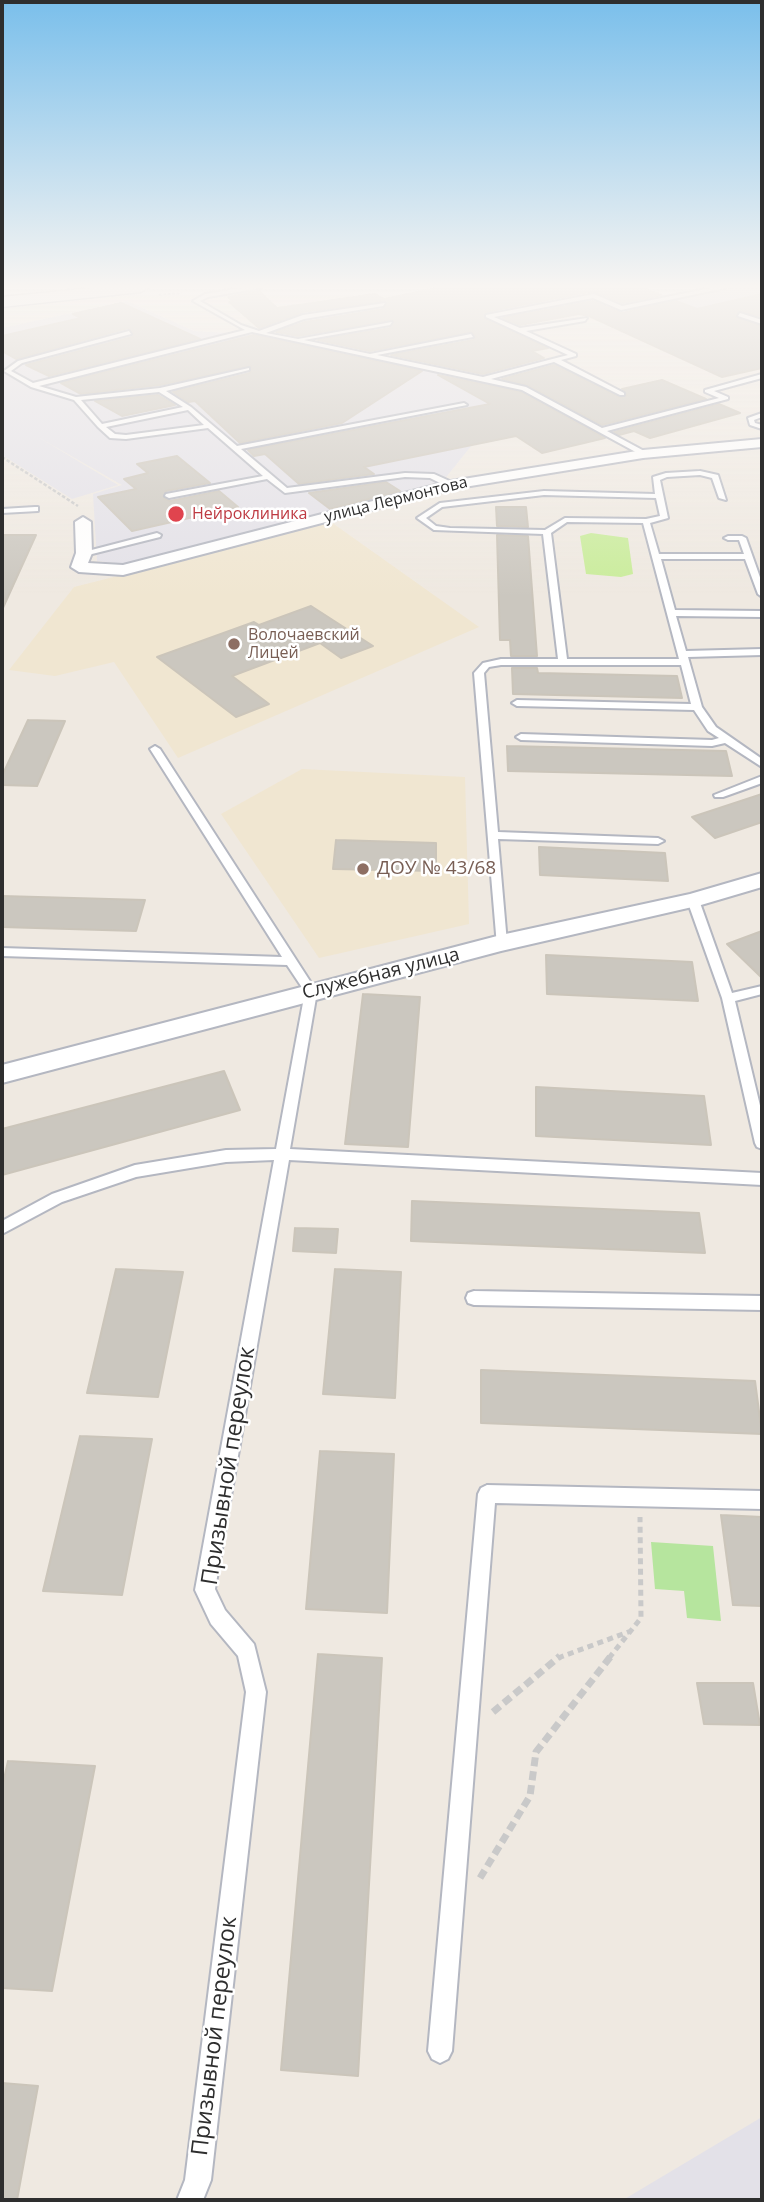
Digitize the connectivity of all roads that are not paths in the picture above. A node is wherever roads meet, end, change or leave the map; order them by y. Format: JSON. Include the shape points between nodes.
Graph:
{"nodes":[{"id":1,"x":49,"y":391,"type":"edge"},
{"id":2,"x":153,"y":391,"type":"edge"},
{"id":3,"x":161,"y":391,"type":"edge"},
{"id":4,"x":529,"y":391,"type":"edge"},
{"id":5,"x":616,"y":391,"type":"edge"},
{"id":6,"x":708,"y":391,"type":"edge"},
{"id":7,"x":622,"y":394,"type":"dead end"},
{"id":8,"x":76,"y":399,"type":"junction"},
{"id":9,"x":464,"y":404,"type":"dead end"},
{"id":10,"x":189,"y":408,"type":"junction"},
{"id":11,"x":762,"y":415,"type":"edge"},
{"id":12,"x":100,"y":426,"type":"junction"},
{"id":13,"x":211,"y":426,"type":"junction"},
{"id":14,"x":762,"y":427,"type":"edge"},
{"id":15,"x":603,"y":430,"type":"junction"},
{"id":16,"x":762,"y":443,"type":"edge"},
{"id":17,"x":237,"y":448,"type":"junction"},
{"id":18,"x":643,"y":454,"type":"junction"},
{"id":19,"x":268,"y":477,"type":"junction"},
{"id":20,"x":451,"y":485,"type":"junction"},
{"id":21,"x":169,"y":496,"type":"dead end"},
{"id":22,"x":659,"y":496,"type":"junction"},
{"id":23,"x":723,"y":498,"type":"dead end"},
{"id":24,"x":35,"y":509,"type":"dead end"},
{"id":25,"x":2,"y":511,"type":"edge"},
{"id":26,"x":646,"y":521,"type":"junction"},
{"id":27,"x":83,"y":522,"type":"road end"},
{"id":28,"x":547,"y":532,"type":"junction"},
{"id":29,"x":157,"y":535,"type":"dead end"},
{"id":30,"x":728,"y":538,"type":"dead end"},
{"id":31,"x":84,"y":553,"type":"junction"},
{"id":32,"x":654,"y":556,"type":"junction"},
{"id":33,"x":748,"y":557,"type":"junction"},
{"id":34,"x":762,"y":594,"type":"edge"},
{"id":35,"x":670,"y":613,"type":"junction"},
{"id":36,"x":762,"y":614,"type":"edge"},
{"id":37,"x":762,"y":652,"type":"edge"},
{"id":38,"x":682,"y":658,"type":"junction"},
{"id":39,"x":563,"y":662,"type":"junction"},
{"id":40,"x":517,"y":703,"type":"dead end"},
{"id":41,"x":697,"y":707,"type":"junction"},
{"id":42,"x":520,"y":737,"type":"dead end"},
{"id":43,"x":728,"y":739,"type":"junction"},
{"id":44,"x":155,"y":749,"type":"dead end"},
{"id":45,"x":762,"y":764,"type":"edge"},
{"id":46,"x":762,"y":779,"type":"edge"},
{"id":47,"x":719,"y":795,"type":"dead end"},
{"id":48,"x":492,"y":835,"type":"junction"},
{"id":49,"x":658,"y":841,"type":"dead end"},
{"id":50,"x":762,"y":880,"type":"edge"},
{"id":51,"x":692,"y":900,"type":"junction"},
{"id":52,"x":500,"y":943,"type":"junction"},
{"id":53,"x":2,"y":952,"type":"edge"},
{"id":54,"x":288,"y":961,"type":"junction"},
{"id":55,"x":762,"y":990,"type":"edge"},
{"id":56,"x":310,"y":992,"type":"junction"},
{"id":57,"x":728,"y":998,"type":"junction"},
{"id":58,"x":2,"y":1074,"type":"edge"},
{"id":59,"x":762,"y":1143,"type":"edge"},
{"id":60,"x":281,"y":1154,"type":"junction"},
{"id":61,"x":762,"y":1179,"type":"edge"},
{"id":62,"x":2,"y":1228,"type":"edge"},
{"id":63,"x":474,"y":1298,"type":"dead end"},
{"id":64,"x":762,"y":1303,"type":"edge"},
{"id":65,"x":762,"y":1500,"type":"edge"},
{"id":66,"x":440,"y":2051,"type":"dead end"},
{"id":67,"x":194,"y":2190,"type":"edge"}],
"edges":[{"from":1,"to":8,"type":"lane"},
{"from":2,"to":8,"type":"lane"},
{"from":3,"to":10,"type":"lane"},
{"from":4,"to":15,"type":"lane"},
{"from":5,"to":7,"type":"lane"},
{"from":6,"to":15,"type":"lane","via":[[726,398]]},
{"from":8,"to":12,"type":"lane"},
{"from":9,"to":17,"type":"lane"},
{"from":10,"to":12,"type":"lane"},
{"from":10,"to":13,"type":"lane"},
{"from":11,"to":14,"type":"lane","via":[[750,419]]},
{"from":12,"to":13,"type":"lane","via":[[113,436],[126,437]]},
{"from":13,"to":17,"type":"lane"},
{"from":15,"to":18,"type":"lane"},
{"from":16,"to":18,"type":"street","name":"улица Лермонтова"},
{"from":17,"to":19,"type":"lane"},
{"from":18,"to":20,"type":"street","name":"улица Лермонтова"},
{"from":19,"to":20,"type":"lane","via":[[289,492],[405,475],[431,476]]},
{"from":19,"to":21,"type":"lane"},
{"from":20,"to":31,"type":"street","name":"улица Лермонтова","via":[[123,570],[79,567]]},
{"from":22,"to":23,"type":"lane","via":[[656,480],[700,473],[715,477]]},
{"from":22,"to":26,"type":"lane","via":[[664,518]]},
{"from":22,"to":28,"type":"lane","via":[[544,492],[440,505],[421,518],[434,528],[450,530]]},
{"from":24,"to":25,"type":"lane"},
{"from":26,"to":28,"type":"lane","via":[[565,520]]},
{"from":26,"to":32,"type":"lane"},
{"from":27,"to":31,"type":"street"},
{"from":28,"to":39,"type":"lane"},
{"from":29,"to":31,"type":"lane"},
{"from":30,"to":33,"type":"lane","via":[[742,538]]},
{"from":32,"to":33,"type":"lane"},
{"from":32,"to":35,"type":"lane"},
{"from":33,"to":34,"type":"lane"},
{"from":35,"to":36,"type":"lane"},
{"from":35,"to":38,"type":"lane"},
{"from":37,"to":38,"type":"lane"},
{"from":38,"to":39,"type":"lane"},
{"from":38,"to":41,"type":"lane"},
{"from":39,"to":48,"type":"lane","via":[[501,662],[486,665],[479,673]]},
{"from":40,"to":41,"type":"lane"},
{"from":41,"to":43,"type":"lane","via":[[712,729]]},
{"from":42,"to":43,"type":"lane","via":[[712,743]]},
{"from":43,"to":45,"type":"lane"},
{"from":44,"to":54,"type":"lane"},
{"from":46,"to":47,"type":"lane"},
{"from":48,"to":49,"type":"lane"},
{"from":48,"to":52,"type":"lane"},
{"from":50,"to":51,"type":"street","name":"Служебная улица"},
{"from":51,"to":52,"type":"street","name":"Служебная улица"},
{"from":51,"to":57,"type":"lane"},
{"from":52,"to":56,"type":"street","name":"Служебная улица"},
{"from":53,"to":54,"type":"lane"},
{"from":54,"to":56,"type":"lane"},
{"from":55,"to":57,"type":"lane"},
{"from":56,"to":58,"type":"street","name":"Служебная улица"},
{"from":56,"to":60,"type":"lane","name":"Призывной переулок"},
{"from":57,"to":59,"type":"lane"},
{"from":60,"to":61,"type":"lane"},
{"from":60,"to":62,"type":"lane","via":[[226,1156],[135,1171],[57,1198]]},
{"from":60,"to":67,"type":"lane","name":"Призывной переулок","via":[[205,1590],[218,1617],[247,1651],[256,1692]]},
{"from":63,"to":64,"type":"lane"},
{"from":65,"to":66,"type":"lane","via":[[487,1494]]}]}
